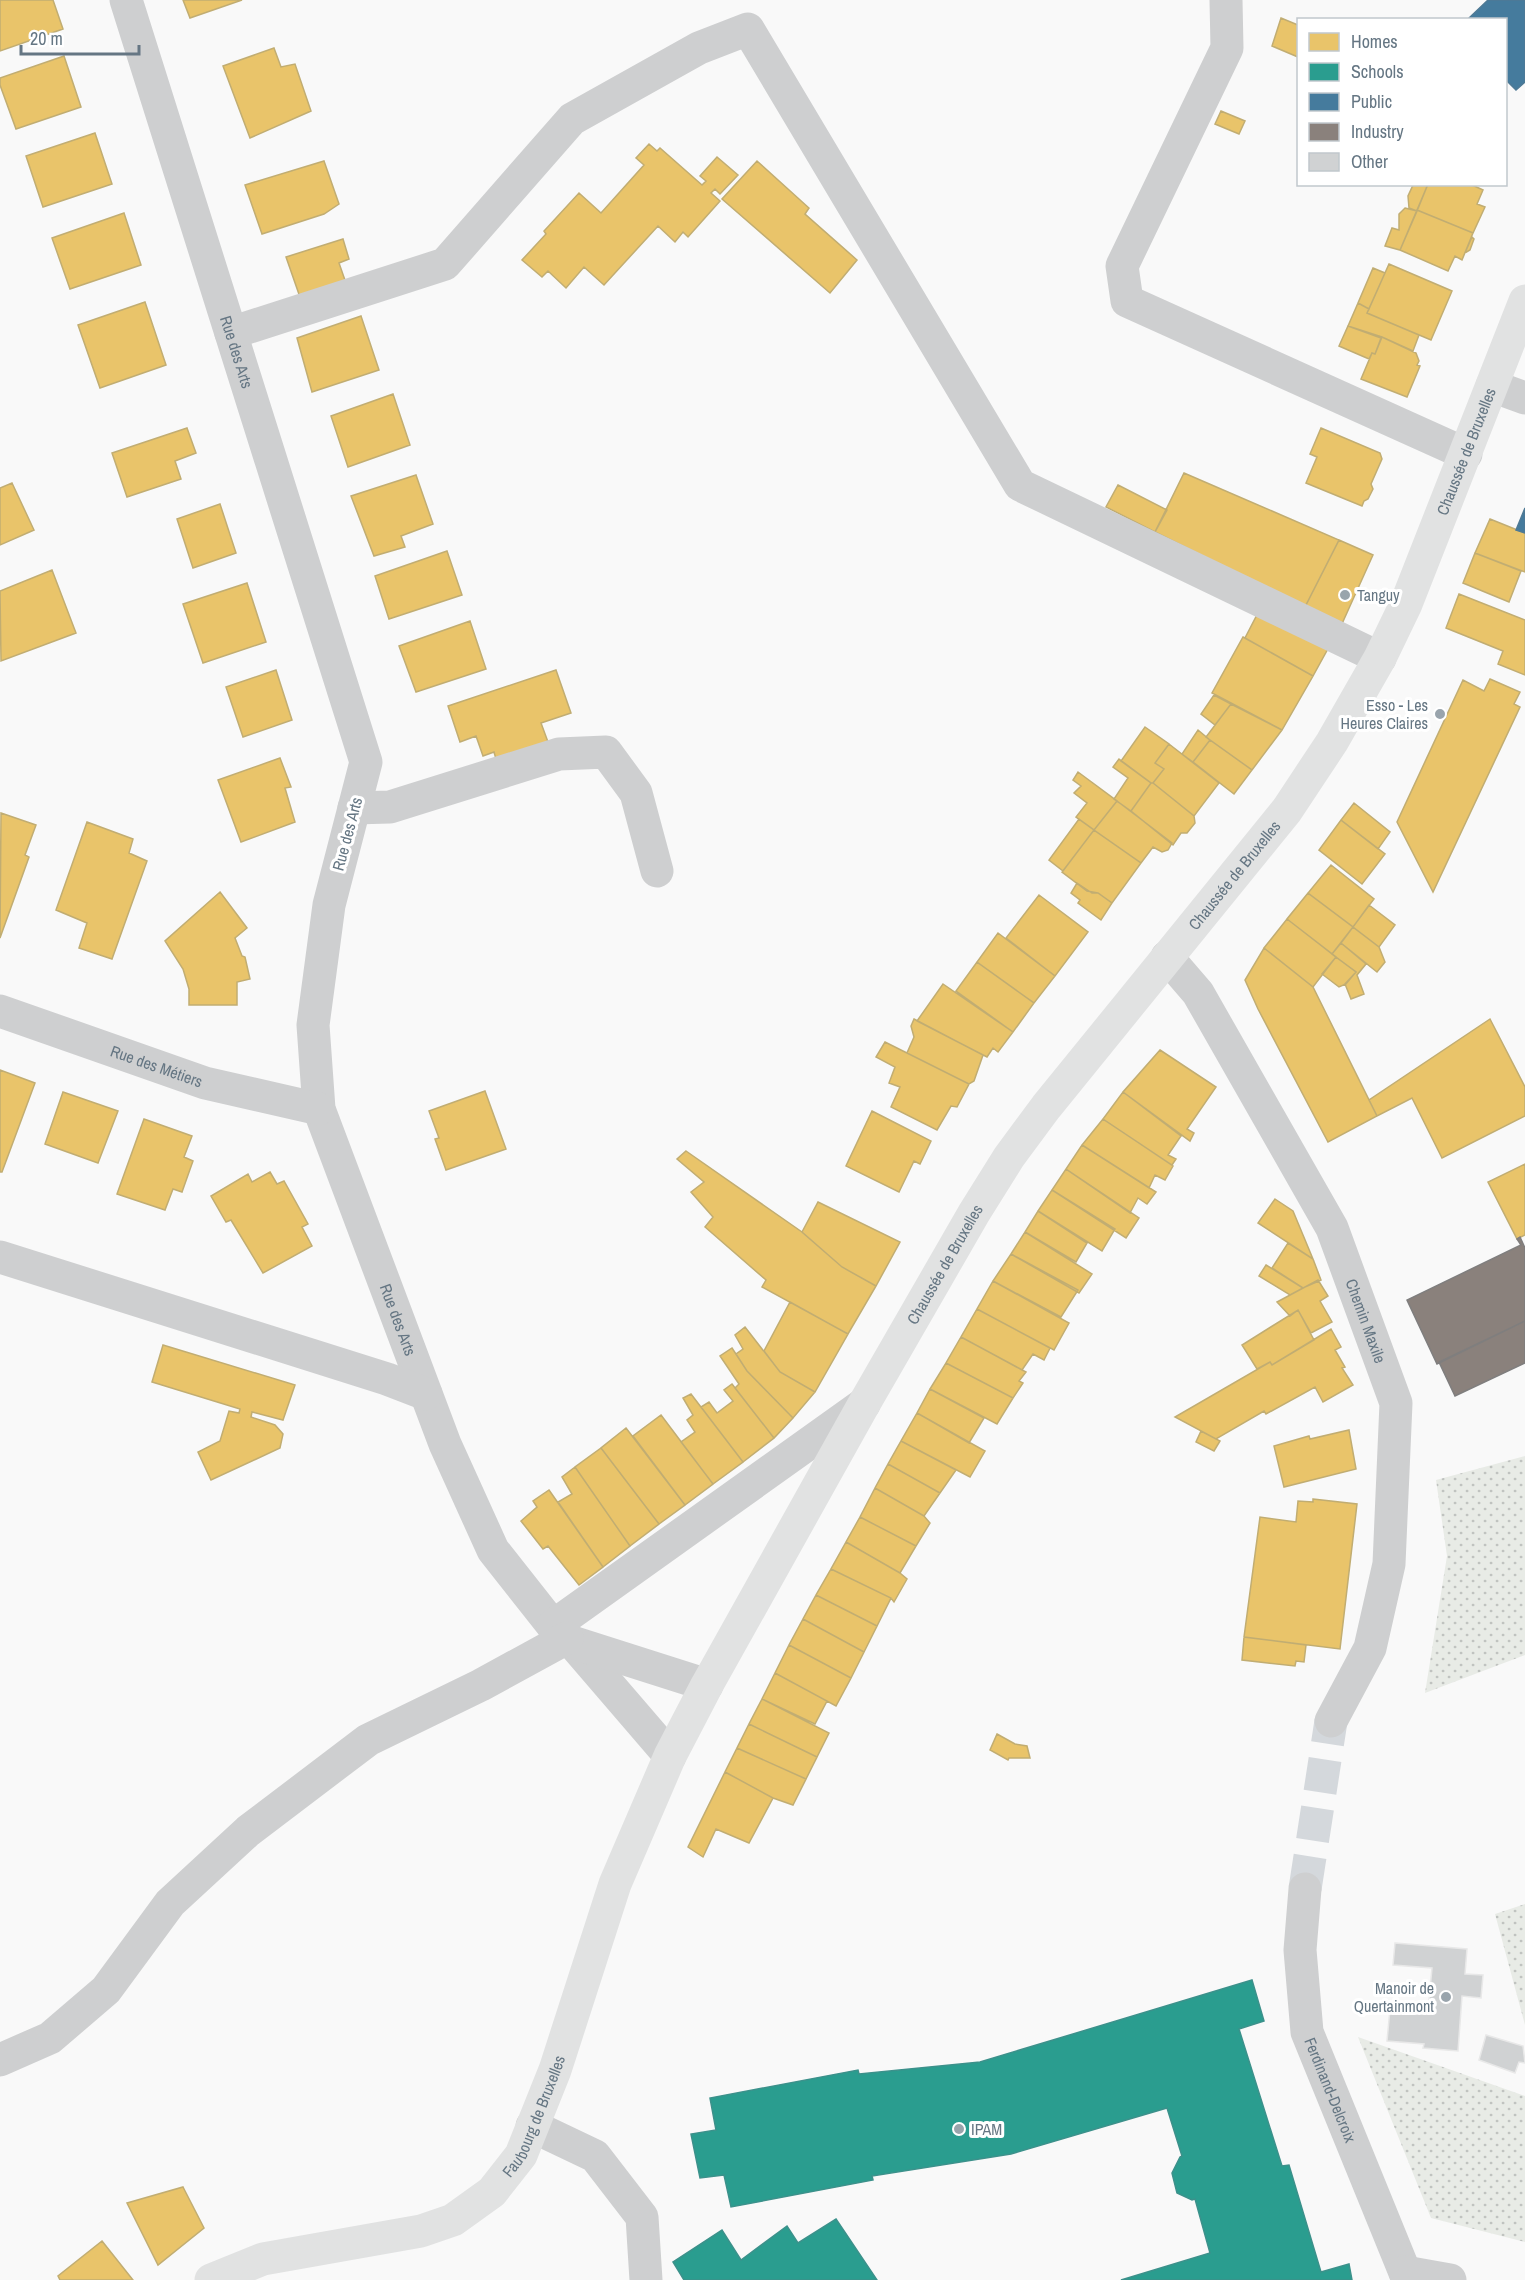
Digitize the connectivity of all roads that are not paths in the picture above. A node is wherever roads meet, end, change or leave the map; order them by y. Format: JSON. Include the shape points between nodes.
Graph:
{"nodes":[{"id":1,"x":126,"y":0,"type":"edge"},
{"id":2,"x":1226,"y":0,"type":"edge"},
{"id":3,"x":1525,"y":301,"type":"edge"},
{"id":4,"x":231,"y":333,"type":"junction"},
{"id":5,"x":1492,"y":386,"type":"junction"},
{"id":6,"x":1525,"y":398,"type":"edge"},
{"id":7,"x":1466,"y":454,"type":"junction"},
{"id":8,"x":1380,"y":658,"type":"junction"},
{"id":9,"x":354,"y":808,"type":"junction"},
{"id":10,"x":657,"y":871,"type":"dead end"},
{"id":11,"x":1167,"y":957,"type":"junction"},
{"id":12,"x":0,"y":1011,"type":"edge"},
{"id":13,"x":319,"y":1109,"type":"junction"},
{"id":14,"x":0,"y":1257,"type":"edge"},
{"id":15,"x":426,"y":1394,"type":"junction"},
{"id":16,"x":864,"y":1404,"type":"junction"},
{"id":17,"x":564,"y":1635,"type":"junction"},
{"id":18,"x":706,"y":1685,"type":"junction"},
{"id":19,"x":1331,"y":1721,"type":"tunnel mouth"},
{"id":20,"x":670,"y":1756,"type":"junction"},
{"id":21,"x":1305,"y":1889,"type":"tunnel mouth"},
{"id":22,"x":0,"y":2060,"type":"edge"},
{"id":23,"x":532,"y":2126,"type":"junction"},
{"id":24,"x":1406,"y":2276,"type":"edge"},
{"id":25,"x":211,"y":2280,"type":"edge"},
{"id":26,"x":646,"y":2280,"type":"edge"},
{"id":27,"x":1450,"y":2280,"type":"edge"}],
"edges":[{"from":1,"to":4,"type":"street","name":"Rue des Arts"},
{"from":2,"to":7,"type":"street","via":[[1227,48],[1122,266],[1127,301]]},
{"from":3,"to":5,"type":"main road","name":"Chaussée de Bruxelles"},
{"from":4,"to":8,"type":"street","via":[[445,264],[572,119],[699,48],[748,29],[1020,485]]},
{"from":4,"to":9,"type":"street","name":"Rue des Arts","via":[[366,762]]},
{"from":5,"to":6,"type":"street"},
{"from":5,"to":7,"type":"main road","name":"Chaussée de Bruxelles"},
{"from":7,"to":8,"type":"main road","name":"Chaussée de Bruxelles"},
{"from":8,"to":11,"type":"main road","name":"Chaussée de Bruxelles","via":[[1287,810]]},
{"from":9,"to":10,"type":"street","via":[[390,807],[559,753],[606,752],[636,793]]},
{"from":9,"to":13,"type":"street","name":"Rue des Arts","via":[[329,905],[313,1025]]},
{"from":11,"to":16,"type":"main road","name":"Chaussée de Bruxelles","via":[[1010,1157]]},
{"from":11,"to":19,"type":"street","name":"Chemin Maxile","via":[[1198,993],[1332,1228],[1396,1403],[1389,1564],[1370,1648]]},
{"from":12,"to":13,"type":"street","name":"Rue des Métiers","via":[[205,1083]]},
{"from":13,"to":15,"type":"street","name":"Rue des Arts"},
{"from":14,"to":15,"type":"street"},
{"from":15,"to":17,"type":"street","name":"Rue des Arts","via":[[493,1550]]},
{"from":16,"to":17,"type":"street","name":"Chaussée de Bruxelles"},
{"from":16,"to":18,"type":"main road","name":"Chaussée de Bruxelles"},
{"from":17,"to":18,"type":"street"},
{"from":17,"to":20,"type":"street","name":"Rue des Arts"},
{"from":17,"to":22,"type":"street","name":"Chaussée de Bruxelles","via":[[481,1685],[368,1740],[248,1831],[170,1903],[106,1990],[50,2038]]},
{"from":18,"to":20,"type":"main road","name":"Chaussée de Bruxelles"},
{"from":20,"to":23,"type":"main road","name":"Faubourg de Bruxelles","via":[[615,1884],[555,2070]]},
{"from":21,"to":24,"type":"street","name":"Ferdinand-Delcroix","via":[[1300,1950],[1307,2032]]},
{"from":23,"to":25,"type":"main road","name":"Faubourg de Bruxelles","via":[[521,2155],[492,2192],[453,2220],[421,2230],[263,2259]]},
{"from":23,"to":26,"type":"street","via":[[595,2156],[642,2217]]},
{"from":24,"to":27,"type":"street"}]}
